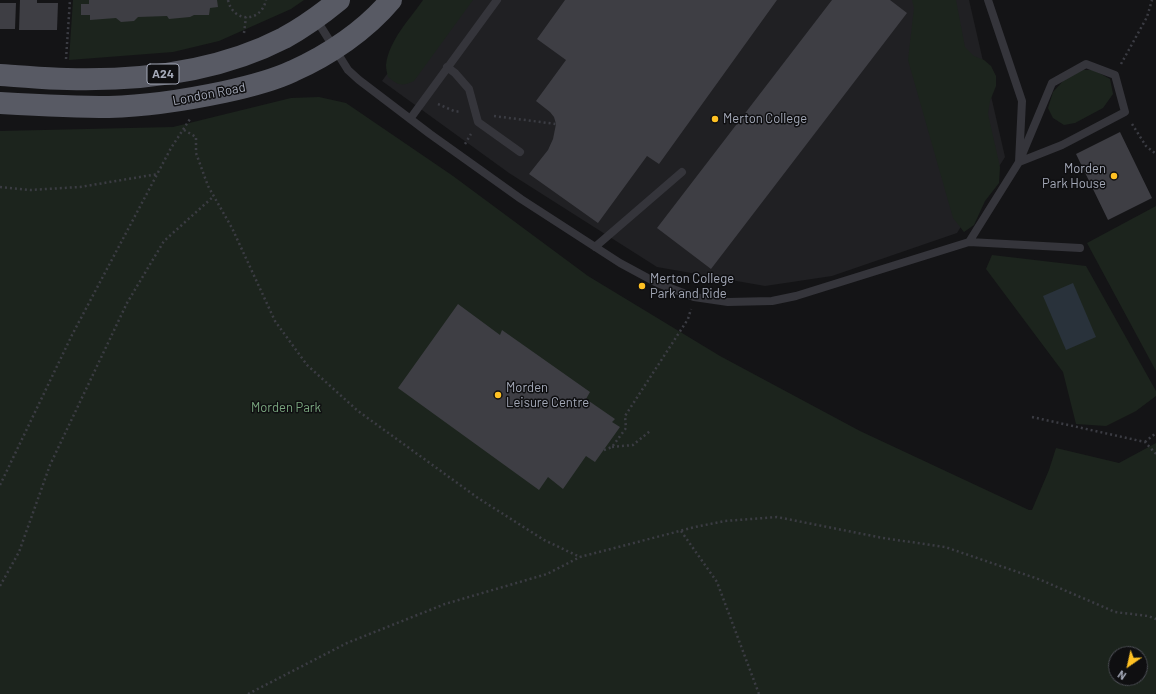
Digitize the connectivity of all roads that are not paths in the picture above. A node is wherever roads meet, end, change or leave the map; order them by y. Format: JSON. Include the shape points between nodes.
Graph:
{"nodes":[{"id":1,"x":339,"y":0,"type":"edge"},
{"id":2,"x":391,"y":0,"type":"edge"},
{"id":3,"x":497,"y":0,"type":"edge"},
{"id":4,"x":988,"y":0,"type":"edge"},
{"id":5,"x":316,"y":19,"type":"junction"},
{"id":6,"x":334,"y":49,"type":"junction"},
{"id":7,"x":447,"y":67,"type":"junction"},
{"id":8,"x":0,"y":75,"type":"edge"},
{"id":9,"x":0,"y":103,"type":"edge"},
{"id":10,"x":410,"y":119,"type":"junction"},
{"id":11,"x":520,"y":152,"type":"dead end"},
{"id":12,"x":1019,"y":162,"type":"junction"},
{"id":13,"x":682,"y":172,"type":"dead end"},
{"id":14,"x":969,"y":242,"type":"junction"},
{"id":15,"x":595,"y":247,"type":"junction"},
{"id":16,"x":1080,"y":248,"type":"dead end"}],
"edges":[{"from":1,"to":5,"type":"highway","number":"A24"},
{"from":2,"to":6,"type":"highway","name":"London Road","number":"A24","via":[[374,18]]},
{"from":3,"to":7,"type":"lane"},
{"from":4,"to":12,"type":"lane","via":[[1022,100]]},
{"from":5,"to":6,"type":"lane"},
{"from":5,"to":8,"type":"highway","number":"A24","via":[[286,37],[228,60],[177,72],[130,78],[65,79]]},
{"from":6,"to":9,"type":"highway","name":"London Road","number":"A24","via":[[293,71],[250,86],[206,96],[154,104],[110,107]]},
{"from":6,"to":10,"type":"lane","via":[[348,70]]},
{"from":7,"to":10,"type":"lane"},
{"from":7,"to":11,"type":"lane","via":[[456,73],[469,89],[478,122]]},
{"from":10,"to":15,"type":"lane","via":[[521,199]]},
{"from":12,"to":12,"type":"lane","via":[[1052,83],[1086,64],[1115,75],[1125,112],[1062,145]]},
{"from":12,"to":14,"type":"lane"},
{"from":13,"to":15,"type":"lane"},
{"from":14,"to":15,"type":"lane","via":[[796,296],[772,301],[728,302],[694,297],[657,283],[620,264]]},
{"from":14,"to":16,"type":"lane"}]}
